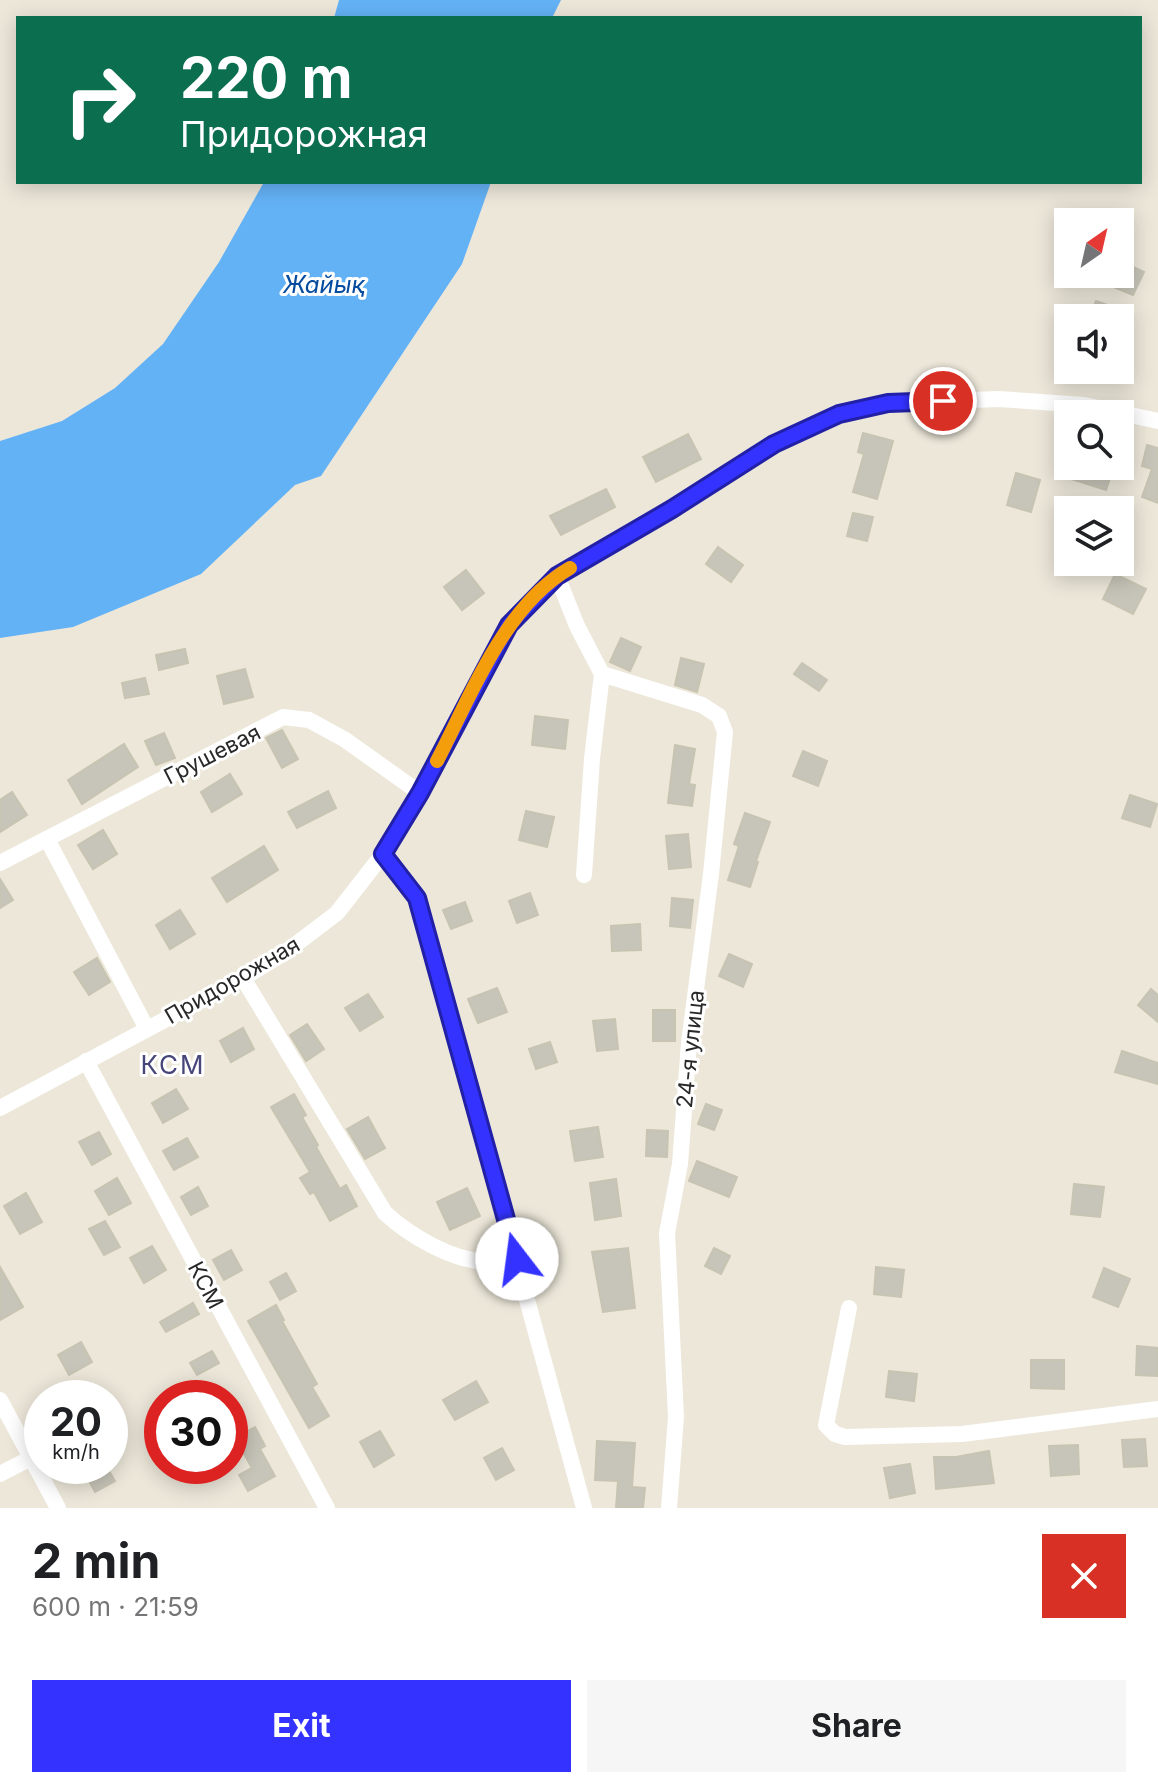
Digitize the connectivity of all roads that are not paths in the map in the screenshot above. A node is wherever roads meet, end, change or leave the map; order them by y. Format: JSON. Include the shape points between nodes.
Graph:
{"nodes":[{"id":1,"x":1158,"y":421,"type":"edge"},
{"id":2,"x":557,"y":576,"type":"junction"},
{"id":3,"x":602,"y":674,"type":"junction"},
{"id":4,"x":420,"y":793,"type":"junction"},
{"id":5,"x":47,"y":839,"type":"junction"},
{"id":6,"x":383,"y":854,"type":"junction"},
{"id":7,"x":0,"y":863,"type":"edge"},
{"id":8,"x":584,"y":875,"type":"dead end"},
{"id":9,"x":243,"y":978,"type":"junction"},
{"id":10,"x":147,"y":1029,"type":"junction"},
{"id":11,"x":86,"y":1061,"type":"junction"},
{"id":12,"x":0,"y":1108,"type":"edge"},
{"id":13,"x":517,"y":1259,"type":"junction"},
{"id":14,"x":849,"y":1308,"type":"dead end"},
{"id":15,"x":0,"y":1400,"type":"edge"},
{"id":16,"x":1158,"y":1409,"type":"edge"},
{"id":17,"x":24,"y":1445,"type":"edge"},
{"id":18,"x":24,"y":1462,"type":"edge"},
{"id":19,"x":0,"y":1474,"type":"edge"},
{"id":20,"x":45,"y":1484,"type":"edge"},
{"id":21,"x":58,"y":1508,"type":"edge"},
{"id":22,"x":327,"y":1508,"type":"edge"},
{"id":23,"x":584,"y":1508,"type":"edge"},
{"id":24,"x":669,"y":1508,"type":"edge"}],
"edges":[{"from":1,"to":2,"type":"street","name":"Придорожная","via":[[1084,405],[999,399],[888,403],[839,414],[774,444]]},
{"from":2,"to":3,"type":"street"},
{"from":2,"to":4,"type":"street","name":"Придорожная","via":[[509,625]]},
{"from":3,"to":8,"type":"street"},
{"from":3,"to":24,"type":"street","name":"24-я улица","via":[[702,705],[719,716],[725,732],[680,1164],[667,1233],[676,1417]]},
{"from":4,"to":5,"type":"street","name":"Грушевая","via":[[344,739],[309,720],[283,717]]},
{"from":4,"to":6,"type":"street","name":"Придорожная"},
{"from":5,"to":7,"type":"street","name":"Грушевая"},
{"from":5,"to":10,"type":"street"},
{"from":6,"to":9,"type":"street","name":"Придорожная","via":[[337,913]]},
{"from":6,"to":13,"type":"street","via":[[417,898]]},
{"from":9,"to":10,"type":"street","name":"Придорожная"},
{"from":9,"to":13,"type":"street","via":[[385,1213],[445,1252],[484,1262]]},
{"from":10,"to":11,"type":"street","name":"Придорожная"},
{"from":11,"to":12,"type":"street","name":"Придорожная"},
{"from":11,"to":22,"type":"street","name":"КСМ"},
{"from":13,"to":23,"type":"street"},
{"from":14,"to":16,"type":"street","via":[[826,1425],[835,1434],[962,1434]]},
{"from":15,"to":17,"type":"street"},
{"from":18,"to":19,"type":"street"},
{"from":20,"to":21,"type":"street"}]}
